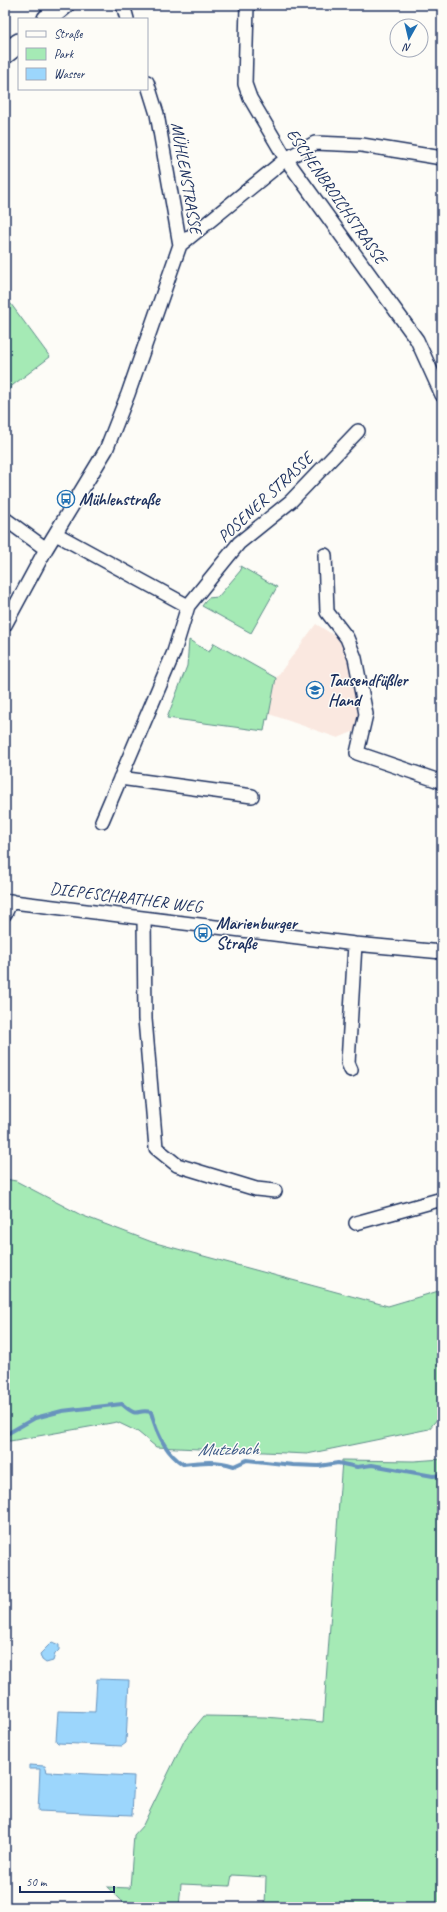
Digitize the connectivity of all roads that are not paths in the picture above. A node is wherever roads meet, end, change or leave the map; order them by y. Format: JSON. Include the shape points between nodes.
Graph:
{"nodes":[{"id":1,"x":64,"y":5,"type":"edge"},
{"id":2,"x":123,"y":5,"type":"edge"},
{"id":3,"x":247,"y":5,"type":"edge"},
{"id":4,"x":48,"y":18,"type":"edge"},
{"id":5,"x":127,"y":18,"type":"edge"},
{"id":6,"x":18,"y":44,"type":"edge"},
{"id":7,"x":5,"y":54,"type":"edge"},
{"id":8,"x":148,"y":85,"type":"edge"},
{"id":9,"x":442,"y":158,"type":"edge"},
{"id":10,"x":286,"y":159,"type":"junction"},
{"id":11,"x":180,"y":245,"type":"junction"},
{"id":12,"x":442,"y":395,"type":"edge"},
{"id":13,"x":358,"y":431,"type":"dead end"},
{"id":14,"x":5,"y":519,"type":"edge"},
{"id":15,"x":56,"y":534,"type":"junction"},
{"id":16,"x":46,"y":549,"type":"junction"},
{"id":17,"x":325,"y":555,"type":"dead end"},
{"id":18,"x":188,"y":606,"type":"junction"},
{"id":19,"x":5,"y":625,"type":"edge"},
{"id":20,"x":120,"y":778,"type":"junction"},
{"id":21,"x":442,"y":782,"type":"edge"},
{"id":22,"x":252,"y":796,"type":"dead end"},
{"id":23,"x":102,"y":821,"type":"dead end"},
{"id":24,"x":8,"y":901,"type":"edge"},
{"id":25,"x":5,"y":914,"type":"edge"},
{"id":26,"x":144,"y":919,"type":"junction"},
{"id":27,"x":355,"y":944,"type":"junction"},
{"id":28,"x":442,"y":952,"type":"edge"},
{"id":29,"x":351,"y":1070,"type":"dead end"},
{"id":30,"x":274,"y":1191,"type":"dead end"},
{"id":31,"x":442,"y":1199,"type":"edge"},
{"id":32,"x":356,"y":1223,"type":"dead end"}],
"edges":[{"from":1,"to":4,"type":"main road"},
{"from":2,"to":5,"type":"street"},
{"from":3,"to":10,"type":"street","name":"ESCHENBROICHSTRASSE","via":[[245,84],[250,98]]},
{"from":6,"to":7,"type":"main road"},
{"from":8,"to":11,"type":"street","name":"MÜHLENSTRASSE","via":[[157,114]]},
{"from":9,"to":10,"type":"street","via":[[362,145],[315,143]]},
{"from":10,"to":11,"type":"street"},
{"from":10,"to":12,"type":"street","name":"ESCHENBROICHSTRASSE","via":[[418,340]]},
{"from":11,"to":15,"type":"street","name":"MÜHLENSTRASSE","via":[[106,450]]},
{"from":13,"to":18,"type":"street","name":"POSENER STRASSE","via":[[291,501],[239,543]]},
{"from":14,"to":16,"type":"street"},
{"from":15,"to":16,"type":"street","name":"MÜHLENSTRASSE"},
{"from":15,"to":18,"type":"street"},
{"from":16,"to":19,"type":"street","name":"MÜHLENSTRASSE"},
{"from":17,"to":21,"type":"street","via":[[327,612],[348,638],[356,658],[366,714],[357,753],[418,776]]},
{"from":18,"to":20,"type":"street","via":[[174,652]]},
{"from":20,"to":22,"type":"street"},
{"from":20,"to":23,"type":"street"},
{"from":24,"to":25,"type":"street"},
{"from":24,"to":26,"type":"street","name":"DIEPESCHRATHER WEG"},
{"from":26,"to":27,"type":"street","name":"DIEPESCHRATHER WEG"},
{"from":26,"to":30,"type":"street","via":[[146,1019],[156,1148],[177,1165],[256,1189]]},
{"from":27,"to":28,"type":"street","name":"DIEPESCHRATHER WEG"},
{"from":27,"to":29,"type":"street","via":[[348,1063]]},
{"from":31,"to":32,"type":"street"}]}
